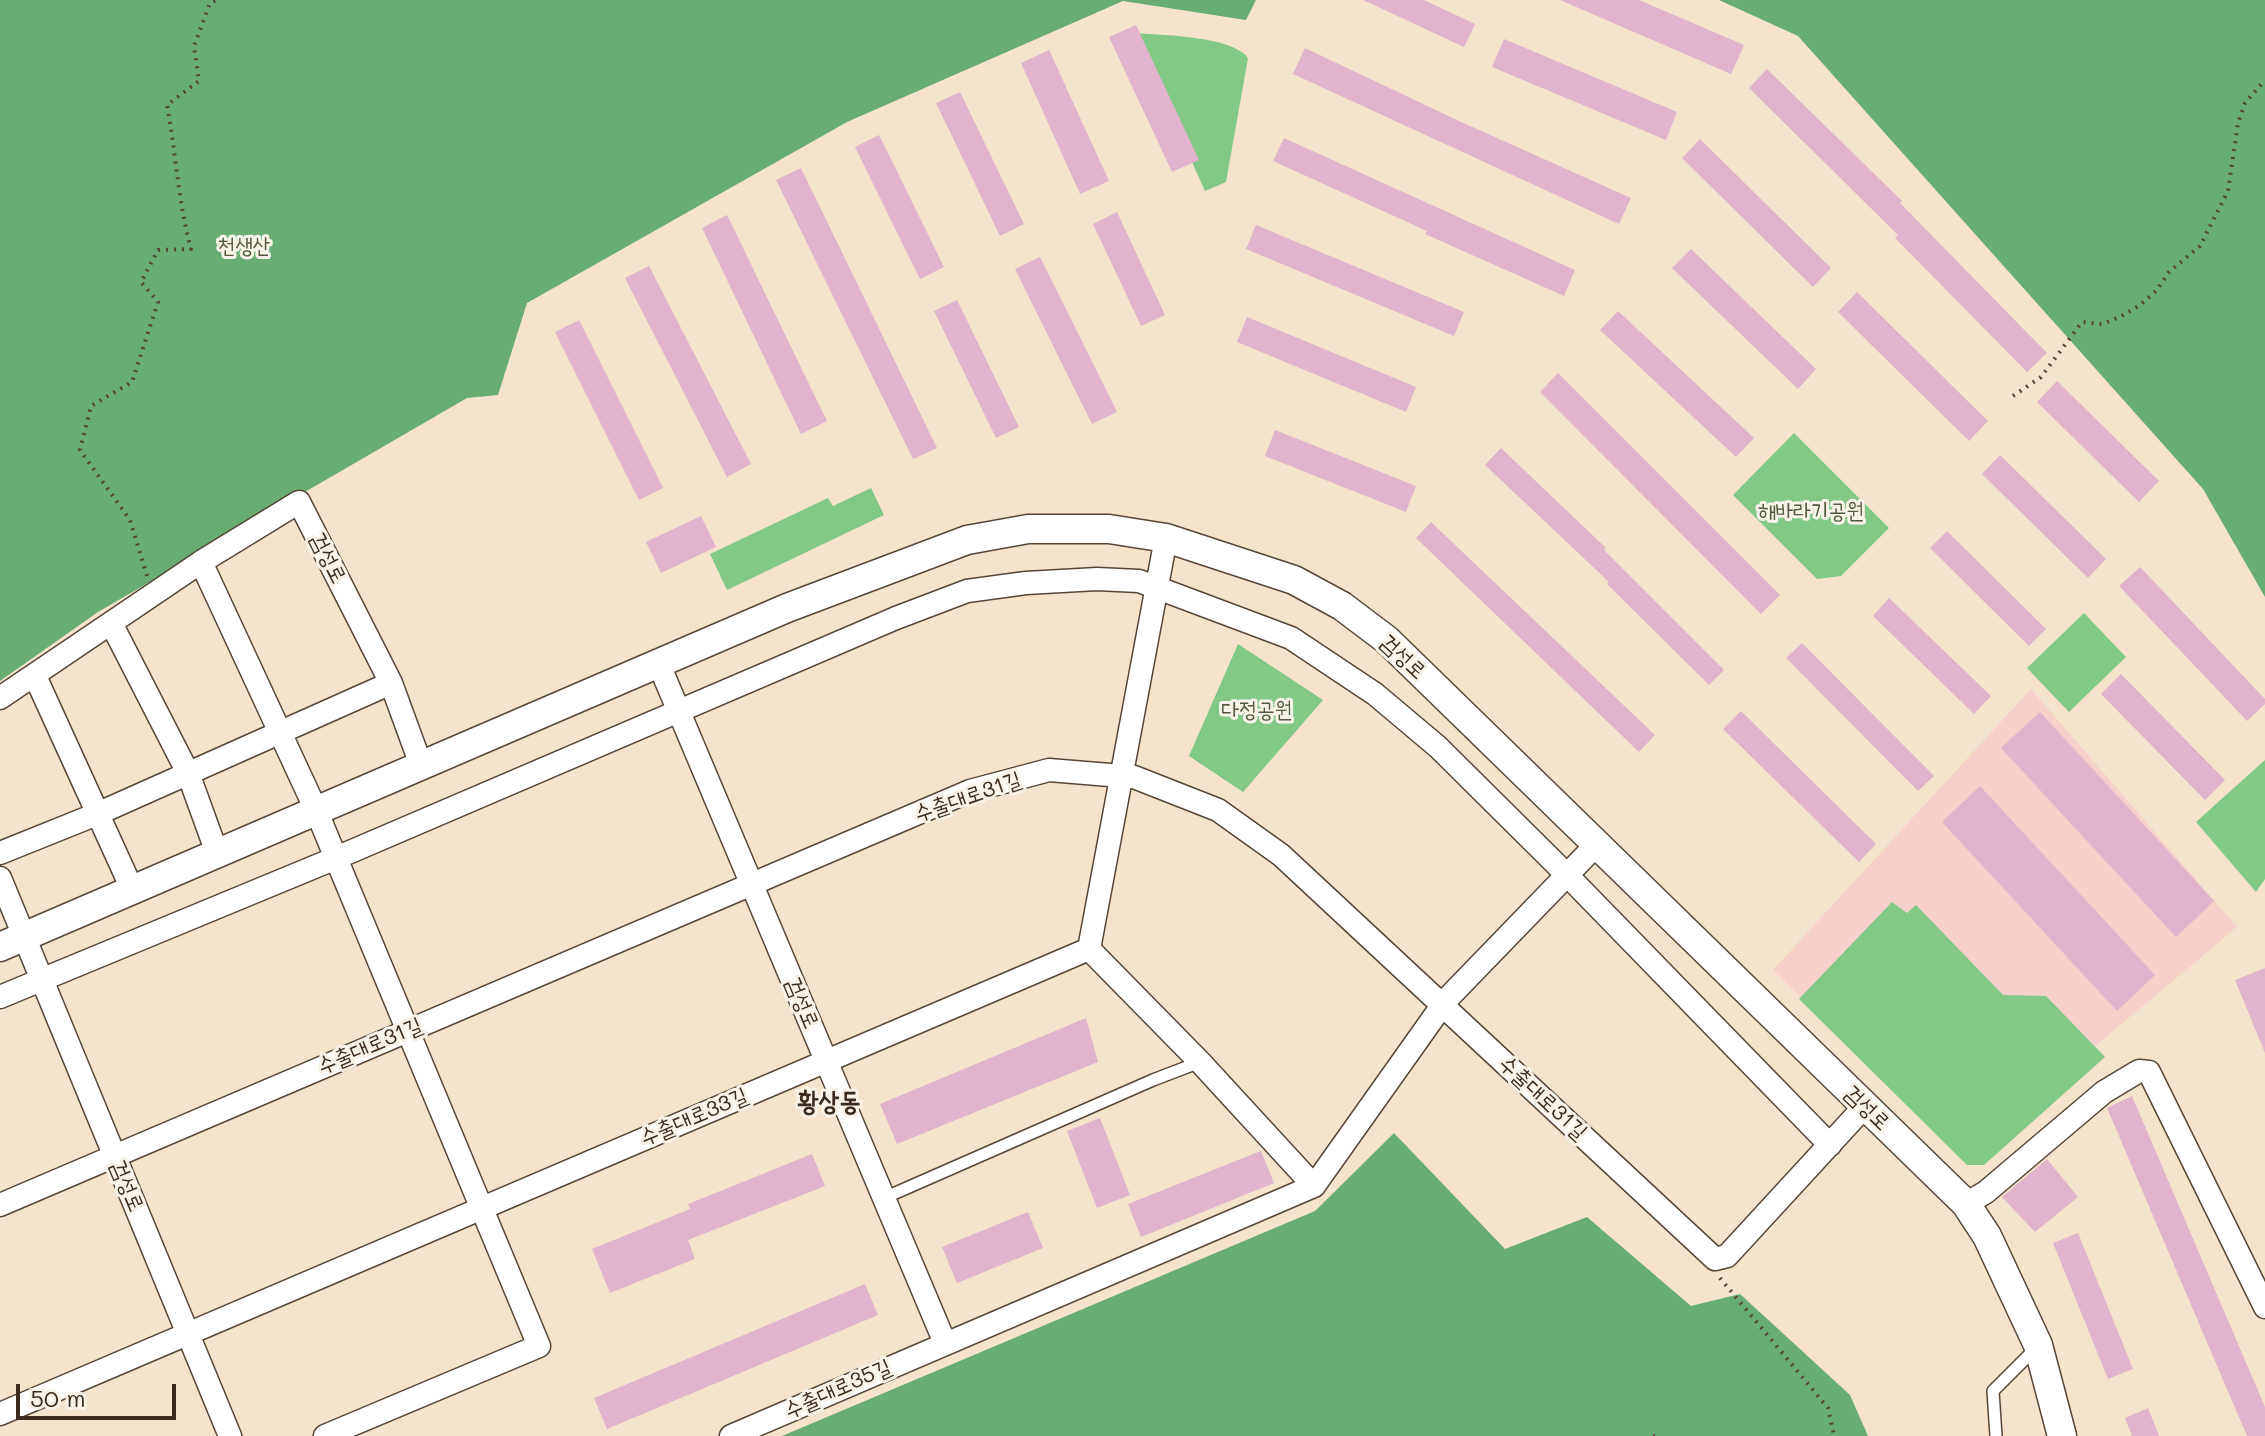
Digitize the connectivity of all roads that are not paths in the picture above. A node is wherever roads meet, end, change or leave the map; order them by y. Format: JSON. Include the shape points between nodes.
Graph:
{"nodes":[{"id":1,"x":1166,"y":538,"type":"junction"},
{"id":2,"x":201,"y":562,"type":"junction"},
{"id":3,"x":1155,"y":587,"type":"junction"},
{"id":4,"x":111,"y":623,"type":"junction"},
{"id":5,"x":658,"y":662,"type":"junction"},
{"id":6,"x":35,"y":676,"type":"junction"},
{"id":7,"x":391,"y":683,"type":"junction"},
{"id":8,"x":0,"y":698,"type":"edge"},
{"id":9,"x":679,"y":710,"type":"junction"},
{"id":10,"x":282,"y":733,"type":"junction"},
{"id":11,"x":421,"y":765,"type":"junction"},
{"id":12,"x":188,"y":773,"type":"junction"},
{"id":13,"x":1121,"y":776,"type":"junction"},
{"id":14,"x":316,"y":810,"type":"junction"},
{"id":15,"x":97,"y":814,"type":"junction"},
{"id":16,"x":1597,"y":844,"type":"junction"},
{"id":17,"x":0,"y":853,"type":"edge"},
{"id":18,"x":217,"y":853,"type":"junction"},
{"id":19,"x":336,"y":858,"type":"junction"},
{"id":20,"x":1567,"y":875,"type":"junction"},
{"id":21,"x":0,"y":878,"type":"edge"},
{"id":22,"x":751,"y":884,"type":"junction"},
{"id":23,"x":132,"y":889,"type":"junction"},
{"id":24,"x":12,"y":942,"type":"edge"},
{"id":25,"x":1089,"y":949,"type":"junction"},
{"id":26,"x":41,"y":979,"type":"junction"},
{"id":27,"x":0,"y":997,"type":"edge"},
{"id":28,"x":1442,"y":1005,"type":"junction"},
{"id":29,"x":408,"y":1030,"type":"junction"},
{"id":30,"x":826,"y":1061,"type":"junction"},
{"id":31,"x":1200,"y":1062,"type":"junction"},
{"id":32,"x":1865,"y":1106,"type":"junction"},
{"id":33,"x":1830,"y":1145,"type":"junction"},
{"id":34,"x":114,"y":1155,"type":"junction"},
{"id":35,"x":1314,"y":1186,"type":"junction"},
{"id":36,"x":884,"y":1198,"type":"junction"},
{"id":37,"x":1966,"y":1204,"type":"junction"},
{"id":38,"x":0,"y":1205,"type":"edge"},
{"id":39,"x":482,"y":1208,"type":"junction"},
{"id":40,"x":2265,"y":1307,"type":"edge"},
{"id":41,"x":188,"y":1333,"type":"junction"},
{"id":42,"x":945,"y":1343,"type":"junction"},
{"id":43,"x":2038,"y":1345,"type":"junction"},
{"id":44,"x":0,"y":1414,"type":"edge"},
{"id":45,"x":230,"y":1436,"type":"edge"},
{"id":46,"x":325,"y":1436,"type":"edge"},
{"id":47,"x":731,"y":1436,"type":"edge"},
{"id":48,"x":1996,"y":1436,"type":"edge"},
{"id":49,"x":2062,"y":1436,"type":"edge"}],
"edges":[{"from":1,"to":3,"type":"street"},
{"from":1,"to":5,"type":"street","name":"검성로","via":[[1109,529],[1028,529],[967,540]]},
{"from":1,"to":16,"type":"street","name":"검성로","via":[[1294,580],[1342,606],[1387,640]]},
{"from":2,"to":4,"type":"street","name":"검성로"},
{"from":2,"to":7,"type":"street","name":"검성로","via":[[299,502]]},
{"from":2,"to":10,"type":"street"},
{"from":3,"to":9,"type":"street","via":[[1097,579],[967,591]]},
{"from":3,"to":13,"type":"street"},
{"from":3,"to":20,"type":"street","via":[[1291,638],[1375,694],[1438,747]]},
{"from":4,"to":6,"type":"street","name":"검성로"},
{"from":4,"to":12,"type":"street"},
{"from":5,"to":9,"type":"street","name":"검성로"},
{"from":5,"to":11,"type":"street","name":"검성로"},
{"from":6,"to":8,"type":"street","name":"검성로"},
{"from":6,"to":15,"type":"street"},
{"from":7,"to":10,"type":"street"},
{"from":7,"to":11,"type":"street","name":"검성로"},
{"from":9,"to":19,"type":"street"},
{"from":9,"to":22,"type":"street","name":"검성로"},
{"from":10,"to":12,"type":"street"},
{"from":10,"to":14,"type":"street"},
{"from":11,"to":14,"type":"street","name":"검성로"},
{"from":12,"to":15,"type":"street"},
{"from":12,"to":18,"type":"street"},
{"from":13,"to":22,"type":"street","name":"수출대로31길","via":[[1049,770],[970,791]]},
{"from":13,"to":25,"type":"street"},
{"from":13,"to":28,"type":"street","name":"수출대로31길","via":[[1218,810],[1281,855]]},
{"from":14,"to":18,"type":"street","name":"검성로"},
{"from":14,"to":19,"type":"street"},
{"from":15,"to":17,"type":"street"},
{"from":15,"to":23,"type":"street"},
{"from":16,"to":20,"type":"street"},
{"from":16,"to":32,"type":"street","name":"검성로"},
{"from":18,"to":23,"type":"street","name":"검성로"},
{"from":19,"to":26,"type":"street"},
{"from":19,"to":29,"type":"street"},
{"from":20,"to":28,"type":"street"},
{"from":20,"to":33,"type":"street"},
{"from":21,"to":24,"type":"street","name":"검성로"},
{"from":22,"to":29,"type":"street","name":"수출대로31길"},
{"from":22,"to":30,"type":"street","name":"검성로"},
{"from":23,"to":24,"type":"street","name":"검성로"},
{"from":24,"to":26,"type":"street","name":"검성로"},
{"from":25,"to":30,"type":"street","name":"수출대로33길"},
{"from":25,"to":31,"type":"street"},
{"from":26,"to":27,"type":"street"},
{"from":26,"to":34,"type":"street","name":"검성로"},
{"from":28,"to":33,"type":"street","name":"수출대로31길","via":[[1715,1259],[1727,1256]]},
{"from":28,"to":35,"type":"street"},
{"from":29,"to":34,"type":"street","name":"수출대로31길"},
{"from":29,"to":39,"type":"street"},
{"from":30,"to":36,"type":"street","name":"검성로"},
{"from":30,"to":39,"type":"street","name":"수출대로33길"},
{"from":31,"to":35,"type":"street"},
{"from":31,"to":36,"type":"lane"},
{"from":32,"to":33,"type":"street","name":"수출대로31길"},
{"from":32,"to":37,"type":"street","name":"검성로"},
{"from":34,"to":38,"type":"street","name":"수출대로31길"},
{"from":34,"to":41,"type":"street","name":"검성로"},
{"from":35,"to":42,"type":"street","name":"수출대로35길"},
{"from":36,"to":42,"type":"street","name":"검성로"},
{"from":37,"to":40,"type":"street","via":[[2104,1092],[2139,1071],[2149,1072]]},
{"from":37,"to":43,"type":"street","name":"검성로","via":[[1987,1236]]},
{"from":39,"to":41,"type":"street","name":"수출대로33길"},
{"from":39,"to":46,"type":"street","via":[[539,1346]]},
{"from":41,"to":44,"type":"street","name":"수출대로33길"},
{"from":41,"to":45,"type":"street","name":"검성로"},
{"from":42,"to":47,"type":"street","name":"수출대로35길"},
{"from":43,"to":48,"type":"lane","via":[[1993,1391]]},
{"from":43,"to":49,"type":"street","name":"검성로"}]}
